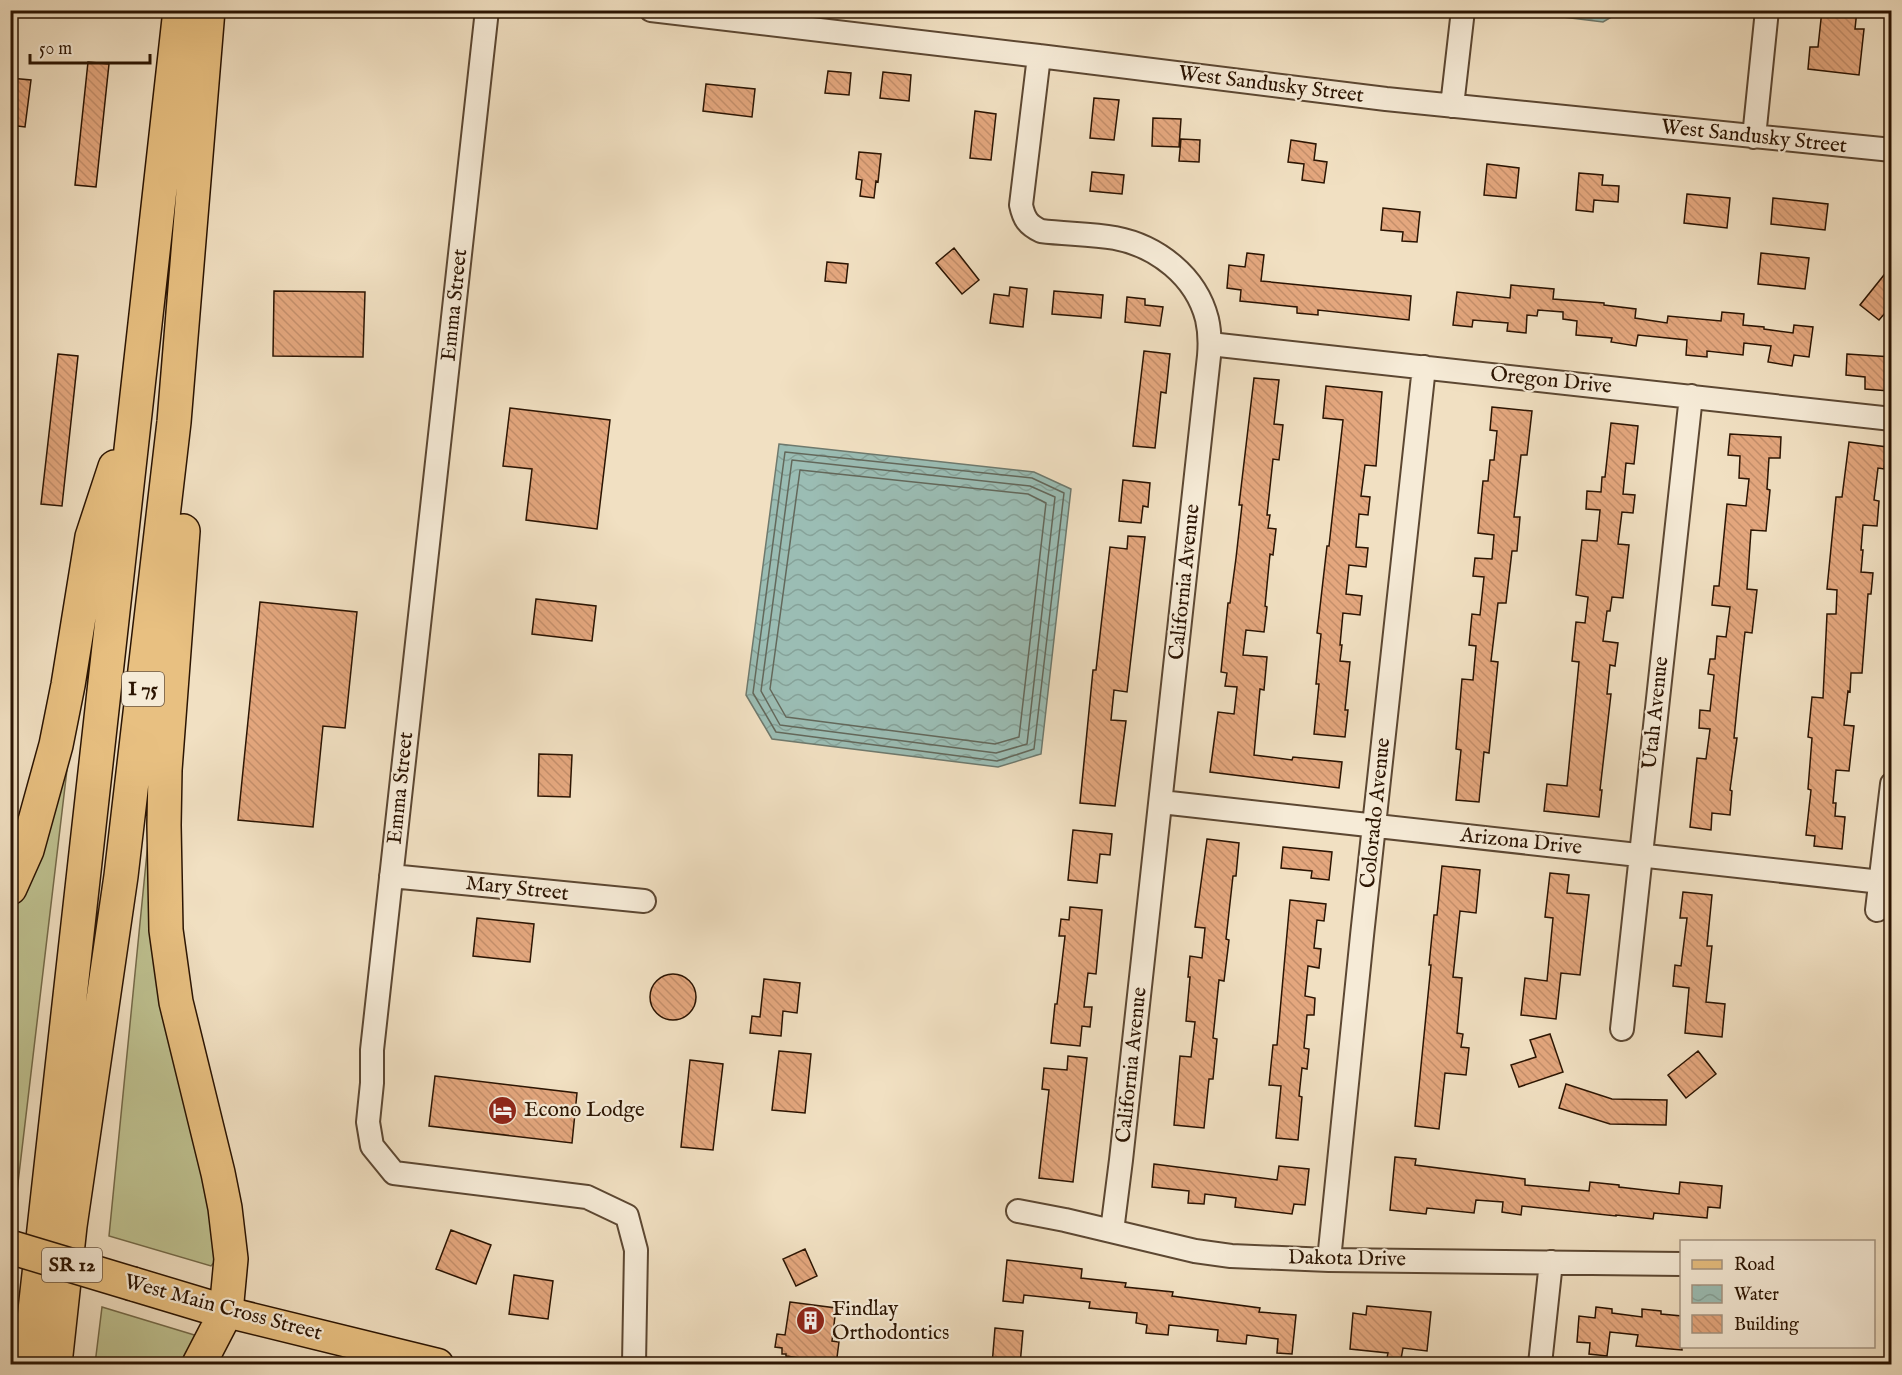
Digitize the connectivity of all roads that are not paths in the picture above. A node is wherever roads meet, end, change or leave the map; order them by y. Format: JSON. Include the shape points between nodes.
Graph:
{"nodes":[{"id":1,"x":180,"y":10,"type":"edge"},
{"id":2,"x":208,"y":10,"type":"edge"},
{"id":3,"x":487,"y":10,"type":"edge"},
{"id":4,"x":651,"y":10,"type":"edge"},
{"id":5,"x":1463,"y":10,"type":"edge"},
{"id":6,"x":1767,"y":10,"type":"edge"},
{"id":7,"x":712,"y":14,"type":"edge"},
{"id":8,"x":1039,"y":56,"type":"junction"},
{"id":9,"x":1452,"y":106,"type":"junction"},
{"id":10,"x":1754,"y":137,"type":"junction"},
{"id":11,"x":1892,"y":150,"type":"edge"},
{"id":12,"x":158,"y":214,"type":"junction"},
{"id":13,"x":1210,"y":344,"type":"junction"},
{"id":14,"x":1425,"y":367,"type":"junction"},
{"id":15,"x":1691,"y":396,"type":"junction"},
{"id":16,"x":1892,"y":418,"type":"edge"},
{"id":17,"x":174,"y":422,"type":"junction"},
{"id":18,"x":1892,"y":784,"type":"edge"},
{"id":19,"x":1161,"y":802,"type":"junction"},
{"id":20,"x":1375,"y":825,"type":"junction"},
{"id":21,"x":1640,"y":855,"type":"junction"},
{"id":22,"x":391,"y":876,"type":"junction"},
{"id":23,"x":1881,"y":882,"type":"junction"},
{"id":24,"x":10,"y":888,"type":"edge"},
{"id":25,"x":644,"y":901,"type":"dead end"},
{"id":26,"x":1877,"y":910,"type":"dead end"},
{"id":27,"x":1622,"y":1029,"type":"dead end"},
{"id":28,"x":1018,"y":1211,"type":"dead end"},
{"id":29,"x":1112,"y":1231,"type":"junction"},
{"id":30,"x":10,"y":1247,"type":"edge"},
{"id":31,"x":1329,"y":1260,"type":"junction"},
{"id":32,"x":1551,"y":1262,"type":"junction"},
{"id":33,"x":1680,"y":1264,"type":"edge"},
{"id":34,"x":226,"y":1312,"type":"junction"},
{"id":35,"x":29,"y":1365,"type":"edge"},
{"id":36,"x":55,"y":1365,"type":"edge"},
{"id":37,"x":199,"y":1365,"type":"edge"},
{"id":38,"x":438,"y":1365,"type":"edge"},
{"id":39,"x":634,"y":1365,"type":"edge"},
{"id":40,"x":1540,"y":1365,"type":"edge"}],
"edges":[{"from":1,"to":12,"type":"highway","number":"I 75"},
{"from":2,"to":17,"type":"highway","number":"I 75"},
{"from":3,"to":22,"type":"street","name":"Emma Street"},
{"from":4,"to":7,"type":"street","name":"West Sandusky Street"},
{"from":5,"to":9,"type":"street"},
{"from":6,"to":10,"type":"street"},
{"from":7,"to":8,"type":"street","name":"West Sandusky Street"},
{"from":8,"to":9,"type":"street","name":"West Sandusky Street"},
{"from":8,"to":13,"type":"street","name":"California Avenue","via":[[1021,205],[1023,217],[1041,231],[1113,238],[1158,255],[1193,288],[1204,309]]},
{"from":9,"to":10,"type":"street","name":"West Sandusky Street"},
{"from":10,"to":11,"type":"street","name":"West Sandusky Street"},
{"from":12,"to":24,"type":"highway","via":[[146,245],[138,284],[117,462],[92,537],[56,745],[27,850]]},
{"from":12,"to":35,"type":"highway","number":"I 75"},
{"from":13,"to":14,"type":"street","name":"Oregon Drive"},
{"from":13,"to":19,"type":"street","name":"California Avenue"},
{"from":14,"to":15,"type":"street","name":"Oregon Drive"},
{"from":14,"to":20,"type":"street","name":"Colorado Avenue"},
{"from":15,"to":16,"type":"street","name":"Oregon Drive"},
{"from":15,"to":21,"type":"street","name":"Utah Avenue"},
{"from":17,"to":34,"type":"highway","via":[[185,467],[185,511],[165,770],[166,930],[176,1002],[225,1208],[231,1259]]},
{"from":17,"to":36,"type":"highway","number":"I 75","via":[[121,876],[70,1226]]},
{"from":18,"to":23,"type":"street"},
{"from":19,"to":20,"type":"street","name":"Arizona Drive"},
{"from":19,"to":29,"type":"street","name":"California Avenue"},
{"from":20,"to":21,"type":"street","name":"Arizona Drive"},
{"from":20,"to":31,"type":"street","name":"Colorado Avenue"},
{"from":21,"to":23,"type":"street","name":"Arizona Drive"},
{"from":21,"to":27,"type":"street","name":"Utah Avenue"},
{"from":22,"to":25,"type":"street","name":"Mary Street"},
{"from":22,"to":39,"type":"street","name":"Emma Street","via":[[372,1050],[368,1122],[372,1146],[394,1173],[587,1197],[627,1216],[636,1250]]},
{"from":23,"to":26,"type":"street"},
{"from":28,"to":29,"type":"street","name":"Dakota Drive"},
{"from":29,"to":31,"type":"street","name":"Dakota Drive","via":[[1231,1256]]},
{"from":30,"to":34,"type":"highway","name":"West Main Cross Street","number":"SR 12","bridge":true},
{"from":31,"to":32,"type":"street","name":"Dakota Drive"},
{"from":32,"to":33,"type":"street","name":"Dakota Drive"},
{"from":32,"to":40,"type":"street"},
{"from":34,"to":37,"type":"highway"},
{"from":34,"to":38,"type":"main road","name":"West Main Cross Street","number":"SR 12"}]}
